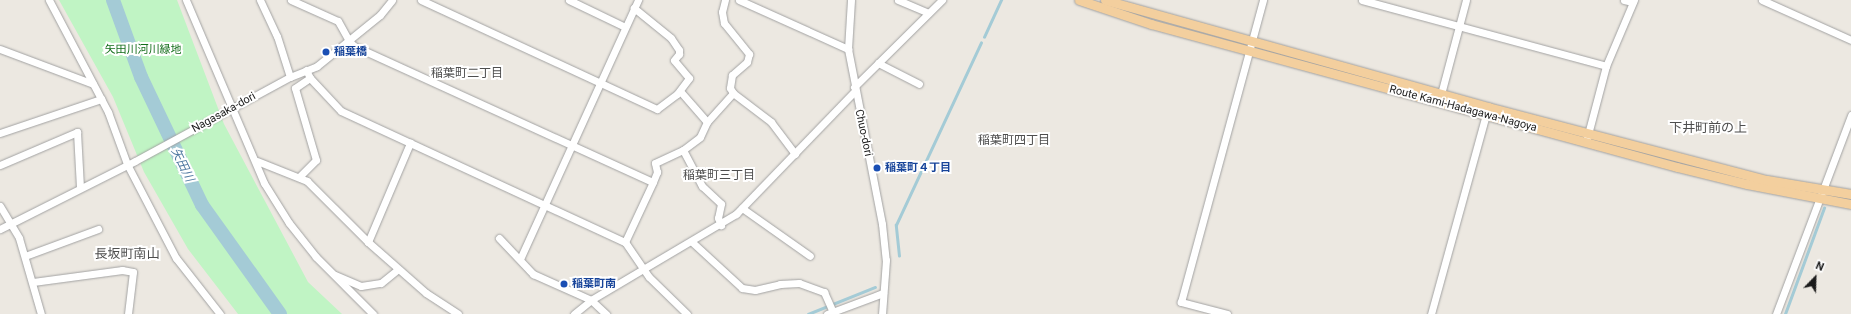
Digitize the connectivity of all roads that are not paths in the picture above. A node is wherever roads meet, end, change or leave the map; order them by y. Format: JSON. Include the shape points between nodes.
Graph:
{"nodes":[{"id":1,"x":49,"y":0,"type":"edge"},
{"id":2,"x":186,"y":0,"type":"edge"},
{"id":3,"x":260,"y":0,"type":"edge"},
{"id":4,"x":291,"y":0,"type":"edge"},
{"id":5,"x":392,"y":0,"type":"edge"},
{"id":6,"x":421,"y":0,"type":"edge"},
{"id":7,"x":569,"y":0,"type":"edge"},
{"id":8,"x":638,"y":0,"type":"edge"},
{"id":9,"x":725,"y":0,"type":"edge"},
{"id":10,"x":739,"y":0,"type":"edge"},
{"id":11,"x":851,"y":0,"type":"edge"},
{"id":12,"x":898,"y":0,"type":"edge"},
{"id":13,"x":942,"y":0,"type":"edge"},
{"id":14,"x":1079,"y":0,"type":"edge"},
{"id":15,"x":1105,"y":0,"type":"edge"},
{"id":16,"x":1263,"y":0,"type":"edge"},
{"id":17,"x":1362,"y":0,"type":"edge"},
{"id":18,"x":1466,"y":0,"type":"edge"},
{"id":19,"x":1624,"y":0,"type":"edge"},
{"id":20,"x":1762,"y":0,"type":"edge"},
{"id":21,"x":1633,"y":1,"type":"edge"},
{"id":22,"x":634,"y":8,"type":"junction"},
{"id":23,"x":928,"y":13,"type":"junction"},
{"id":24,"x":1459,"y":26,"type":"junction"},
{"id":25,"x":625,"y":27,"type":"junction"},
{"id":26,"x":1851,"y":40,"type":"edge"},
{"id":27,"x":349,"y":41,"type":"junction"},
{"id":28,"x":1250,"y":46,"type":"junction"},
{"id":29,"x":0,"y":49,"type":"edge"},
{"id":30,"x":848,"y":49,"type":"junction"},
{"id":31,"x":878,"y":63,"type":"junction"},
{"id":32,"x":1606,"y":66,"type":"junction"},
{"id":33,"x":306,"y":70,"type":"junction"},
{"id":34,"x":290,"y":77,"type":"junction"},
{"id":35,"x":310,"y":78,"type":"junction"},
{"id":36,"x":599,"y":82,"type":"junction"},
{"id":37,"x":93,"y":84,"type":"junction"},
{"id":38,"x":919,"y":84,"type":"dead end"},
{"id":39,"x":854,"y":90,"type":"junction"},
{"id":40,"x":680,"y":91,"type":"junction"},
{"id":41,"x":733,"y":93,"type":"junction"},
{"id":42,"x":1441,"y":94,"type":"junction"},
{"id":43,"x":101,"y":99,"type":"junction"},
{"id":44,"x":231,"y":110,"type":"junction"},
{"id":45,"x":1486,"y":115,"type":"junction"},
{"id":46,"x":1851,"y":115,"type":"edge"},
{"id":47,"x":707,"y":122,"type":"junction"},
{"id":48,"x":1588,"y":133,"type":"junction"},
{"id":49,"x":0,"y":134,"type":"edge"},
{"id":50,"x":1847,"y":135,"type":"edge"},
{"id":51,"x":1586,"y":142,"type":"junction"},
{"id":52,"x":410,"y":143,"type":"junction"},
{"id":53,"x":571,"y":145,"type":"junction"},
{"id":54,"x":683,"y":150,"type":"junction"},
{"id":55,"x":794,"y":154,"type":"junction"},
{"id":56,"x":257,"y":161,"type":"junction"},
{"id":57,"x":126,"y":164,"type":"junction"},
{"id":58,"x":0,"y":165,"type":"edge"},
{"id":59,"x":299,"y":177,"type":"junction"},
{"id":60,"x":653,"y":182,"type":"junction"},
{"id":61,"x":80,"y":187,"type":"junction"},
{"id":62,"x":1821,"y":194,"type":"junction"},
{"id":63,"x":1851,"y":194,"type":"edge"},
{"id":64,"x":544,"y":204,"type":"junction"},
{"id":65,"x":1851,"y":204,"type":"edge"},
{"id":66,"x":0,"y":206,"type":"edge"},
{"id":67,"x":742,"y":208,"type":"junction"},
{"id":68,"x":10,"y":224,"type":"junction"},
{"id":69,"x":721,"y":225,"type":"junction"},
{"id":70,"x":0,"y":229,"type":"edge"},
{"id":71,"x":98,"y":229,"type":"dead end"},
{"id":72,"x":499,"y":238,"type":"dead end"},
{"id":73,"x":368,"y":242,"type":"junction"},
{"id":74,"x":625,"y":242,"type":"junction"},
{"id":75,"x":692,"y":242,"type":"junction"},
{"id":76,"x":25,"y":256,"type":"junction"},
{"id":77,"x":810,"y":256,"type":"dead end"},
{"id":78,"x":520,"y":259,"type":"junction"},
{"id":79,"x":398,"y":269,"type":"junction"},
{"id":80,"x":644,"y":270,"type":"junction"},
{"id":81,"x":333,"y":275,"type":"junction"},
{"id":82,"x":33,"y":282,"type":"junction"},
{"id":83,"x":883,"y":293,"type":"junction"},
{"id":84,"x":591,"y":300,"type":"junction"},
{"id":85,"x":832,"y":312,"type":"edge"},
{"id":86,"x":41,"y":314,"type":"edge"},
{"id":87,"x":128,"y":314,"type":"edge"},
{"id":88,"x":220,"y":314,"type":"edge"},
{"id":89,"x":373,"y":314,"type":"edge"},
{"id":90,"x":458,"y":314,"type":"edge"},
{"id":91,"x":574,"y":314,"type":"edge"},
{"id":92,"x":606,"y":314,"type":"edge"},
{"id":93,"x":687,"y":314,"type":"edge"},
{"id":94,"x":882,"y":314,"type":"edge"},
{"id":95,"x":1227,"y":314,"type":"edge"},
{"id":96,"x":1431,"y":314,"type":"edge"},
{"id":97,"x":1776,"y":314,"type":"edge"}],
"edges":[{"from":1,"to":37,"type":"street"},
{"from":2,"to":44,"type":"street"},
{"from":3,"to":34,"type":"street","via":[[278,36]]},
{"from":4,"to":27,"type":"street","via":[[338,21]]},
{"from":5,"to":27,"type":"street","name":"Nagasaka-dori","via":[[380,15]]},
{"from":6,"to":36,"type":"street"},
{"from":7,"to":25,"type":"street"},
{"from":8,"to":22,"type":"street"},
{"from":9,"to":41,"type":"street","via":[[722,12],[724,23],[749,54],[747,62],[731,78],[730,88]]},
{"from":10,"to":30,"type":"street"},
{"from":11,"to":30,"type":"street","name":"Chuo-dori"},
{"from":12,"to":23,"type":"street"},
{"from":13,"to":23,"type":"street"},
{"from":14,"to":28,"type":"main road","name":"Route Kami-Hadagawa-Nagoya","via":[[1152,24]]},
{"from":15,"to":28,"type":"main road","name":"Route Kami-Hadagawa-Nagoya"},
{"from":16,"to":28,"type":"street"},
{"from":17,"to":24,"type":"street"},
{"from":18,"to":24,"type":"street"},
{"from":19,"to":21,"type":"street"},
{"from":20,"to":26,"type":"street"},
{"from":21,"to":32,"type":"street"},
{"from":22,"to":25,"type":"street"},
{"from":22,"to":40,"type":"street","via":[[665,32],[679,50],[674,60],[689,78]]},
{"from":23,"to":31,"type":"street"},
{"from":24,"to":32,"type":"street"},
{"from":24,"to":42,"type":"street"},
{"from":25,"to":36,"type":"street"},
{"from":27,"to":33,"type":"street","name":"Nagasaka-dori","via":[[318,66]]},
{"from":27,"to":53,"type":"street"},
{"from":28,"to":42,"type":"main road","name":"Route Kami-Hadagawa-Nagoya"},
{"from":28,"to":45,"type":"main road","name":"Route Kami-Hadagawa-Nagoya"},
{"from":28,"to":95,"type":"street","via":[[1181,302]]},
{"from":29,"to":37,"type":"street"},
{"from":30,"to":39,"type":"street","name":"Chuo-dori"},
{"from":31,"to":38,"type":"street"},
{"from":31,"to":39,"type":"street"},
{"from":32,"to":48,"type":"street"},
{"from":33,"to":34,"type":"street","name":"Nagasaka-dori"},
{"from":33,"to":35,"type":"street"},
{"from":34,"to":44,"type":"street","name":"Nagasaka-dori"},
{"from":35,"to":52,"type":"street","via":[[341,111]]},
{"from":35,"to":59,"type":"street","via":[[295,88],[316,160]]},
{"from":36,"to":40,"type":"street","via":[[657,109]]},
{"from":36,"to":53,"type":"street"},
{"from":37,"to":43,"type":"street"},
{"from":39,"to":55,"type":"street"},
{"from":39,"to":83,"type":"street","name":"Chuo-dori","via":[[882,224],[886,260]]},
{"from":40,"to":47,"type":"street"},
{"from":41,"to":47,"type":"street"},
{"from":41,"to":55,"type":"street","via":[[770,122]]},
{"from":42,"to":48,"type":"main road","name":"Route Kami-Hadagawa-Nagoya"},
{"from":43,"to":49,"type":"street"},
{"from":43,"to":57,"type":"street"},
{"from":44,"to":56,"type":"street"},
{"from":44,"to":57,"type":"street","name":"Nagasaka-dori"},
{"from":45,"to":51,"type":"main road","name":"Route Kami-Hadagawa-Nagoya"},
{"from":45,"to":96,"type":"street"},
{"from":46,"to":50,"type":"street"},
{"from":47,"to":54,"type":"street","via":[[700,137]]},
{"from":48,"to":51,"type":"street"},
{"from":48,"to":62,"type":"main road","name":"Route Kami-Hadagawa-Nagoya"},
{"from":50,"to":62,"type":"street"},
{"from":51,"to":62,"type":"main road","name":"Route Kami-Hadagawa-Nagoya","via":[[1739,182]]},
{"from":52,"to":64,"type":"street"},
{"from":52,"to":73,"type":"street"},
{"from":53,"to":60,"type":"street"},
{"from":53,"to":64,"type":"street"},
{"from":54,"to":60,"type":"street","via":[[655,163],[657,172]]},
{"from":54,"to":69,"type":"street","via":[[702,186],[721,204],[718,218]]},
{"from":55,"to":67,"type":"street"},
{"from":56,"to":59,"type":"street"},
{"from":56,"to":81,"type":"street","via":[[264,183],[289,223]]},
{"from":57,"to":61,"type":"street","name":"Nagasaka-dori"},
{"from":57,"to":88,"type":"street","via":[[176,258]]},
{"from":58,"to":61,"type":"street","via":[[77,132]]},
{"from":59,"to":73,"type":"street"},
{"from":60,"to":74,"type":"street"},
{"from":61,"to":68,"type":"street","name":"Nagasaka-dori"},
{"from":62,"to":63,"type":"main road","name":"Route Kami-Hadagawa-Nagoya"},
{"from":62,"to":65,"type":"main road","name":"Route Kami-Hadagawa-Nagoya"},
{"from":62,"to":97,"type":"street"},
{"from":64,"to":74,"type":"street"},
{"from":64,"to":78,"type":"street"},
{"from":66,"to":68,"type":"street"},
{"from":67,"to":69,"type":"street"},
{"from":67,"to":77,"type":"street"},
{"from":68,"to":70,"type":"street","name":"Nagasaka-dori"},
{"from":68,"to":76,"type":"street"},
{"from":69,"to":75,"type":"street"},
{"from":71,"to":76,"type":"street"},
{"from":72,"to":78,"type":"street"},
{"from":73,"to":79,"type":"street"},
{"from":74,"to":80,"type":"street"},
{"from":75,"to":80,"type":"street"},
{"from":75,"to":85,"type":"street","via":[[742,288],[755,290],[799,283],[824,292]]},
{"from":76,"to":82,"type":"street"},
{"from":78,"to":84,"type":"street","via":[[532,274]]},
{"from":79,"to":81,"type":"street","via":[[386,281],[374,284],[355,285]]},
{"from":79,"to":90,"type":"street","via":[[438,302]]},
{"from":80,"to":84,"type":"street"},
{"from":80,"to":93,"type":"street"},
{"from":81,"to":89,"type":"street"},
{"from":82,"to":86,"type":"street"},
{"from":82,"to":87,"type":"street","via":[[122,270],[133,272]]},
{"from":83,"to":85,"type":"street"},
{"from":83,"to":94,"type":"street","name":"Chuo-dori"},
{"from":84,"to":91,"type":"street"},
{"from":84,"to":92,"type":"street"}]}
